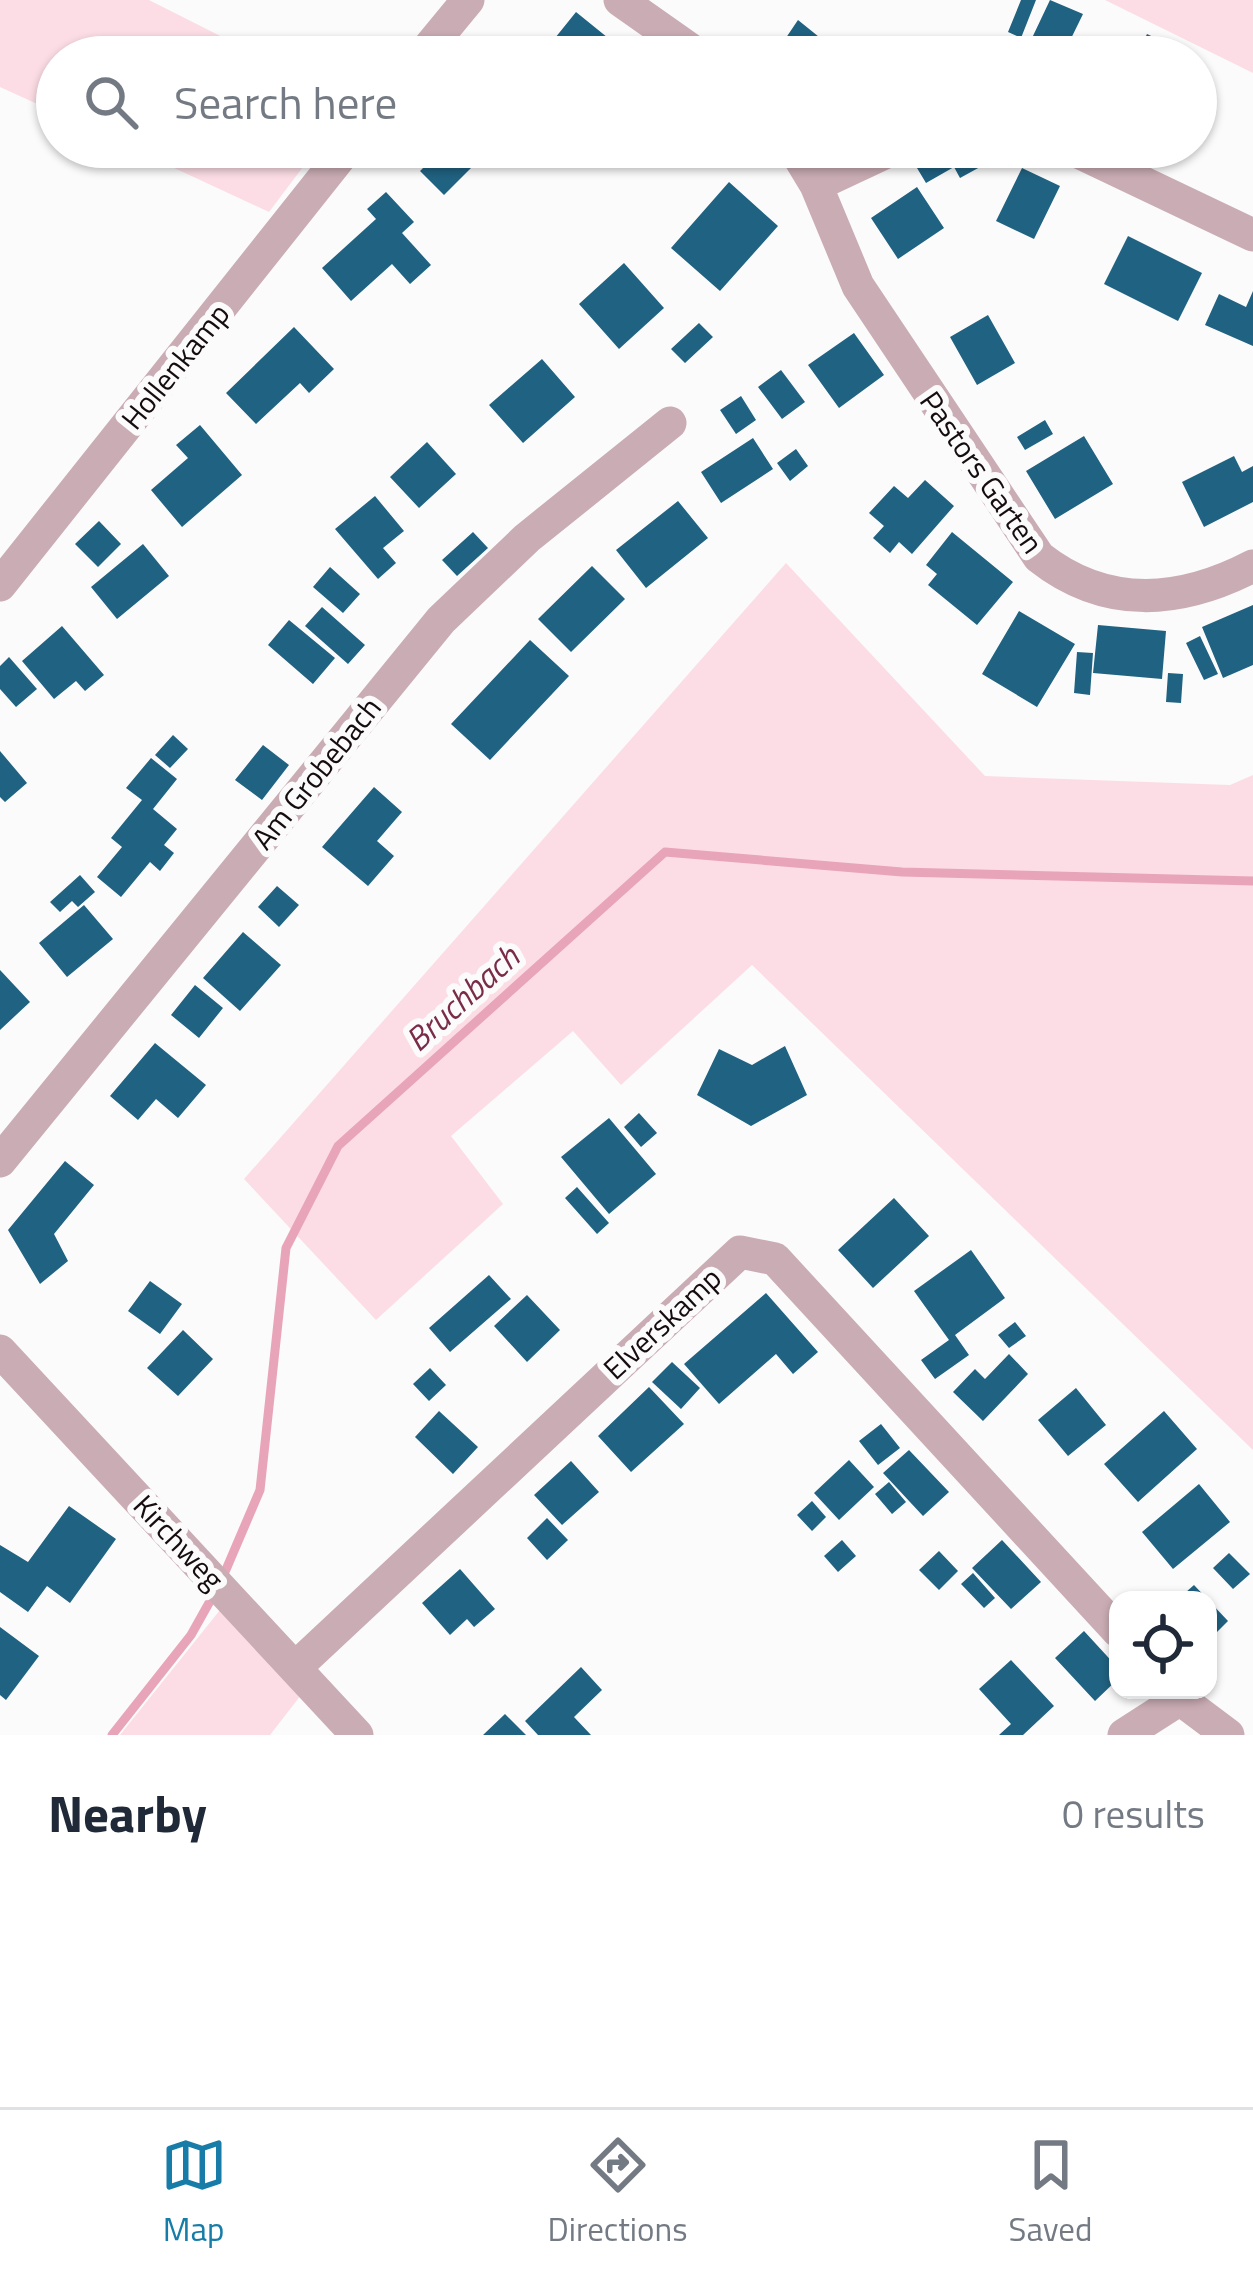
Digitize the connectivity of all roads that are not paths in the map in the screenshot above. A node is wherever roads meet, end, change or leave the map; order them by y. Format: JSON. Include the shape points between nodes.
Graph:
{"nodes":[{"id":1,"x":468,"y":0,"type":"edge"},
{"id":2,"x":620,"y":0,"type":"edge"},
{"id":3,"x":438,"y":36,"type":"edge"},
{"id":4,"x":671,"y":36,"type":"edge"},
{"id":5,"x":331,"y":168,"type":"edge"},
{"id":6,"x":806,"y":168,"type":"edge"},
{"id":7,"x":851,"y":168,"type":"edge"},
{"id":8,"x":1112,"y":168,"type":"edge"},
{"id":9,"x":816,"y":184,"type":"junction"},
{"id":10,"x":1253,"y":235,"type":"edge"},
{"id":11,"x":670,"y":422,"type":"dead end"},
{"id":12,"x":1253,"y":566,"type":"edge"},
{"id":13,"x":0,"y":585,"type":"edge"},
{"id":14,"x":0,"y":1160,"type":"edge"},
{"id":15,"x":0,"y":1351,"type":"edge"},
{"id":16,"x":1109,"y":1621,"type":"edge"},
{"id":17,"x":295,"y":1668,"type":"junction"},
{"id":18,"x":1170,"y":1699,"type":"edge"},
{"id":19,"x":1182,"y":1699,"type":"edge"},
{"id":20,"x":357,"y":1735,"type":"edge"},
{"id":21,"x":1124,"y":1735,"type":"edge"},
{"id":22,"x":1228,"y":1735,"type":"edge"}],
"edges":[{"from":1,"to":3,"type":"street"},
{"from":2,"to":4,"type":"street"},
{"from":5,"to":13,"type":"street","name":"Hollenkamp"},
{"from":6,"to":9,"type":"street","name":"Pastors Garten"},
{"from":7,"to":9,"type":"street"},
{"from":8,"to":10,"type":"street"},
{"from":9,"to":12,"type":"street","name":"Pastors Garten","via":[[858,286],[1039,557],[1073,584],[1154,595],[1207,590]]},
{"from":11,"to":14,"type":"street","name":"Am Grobebach","via":[[441,620]]},
{"from":15,"to":17,"type":"street","name":"Kirchweg"},
{"from":16,"to":17,"type":"street","name":"Elverskamp","via":[[775,1259],[740,1252]]},
{"from":17,"to":20,"type":"street","name":"Kirchweg"},
{"from":18,"to":21,"type":"street"},
{"from":19,"to":22,"type":"street"}]}
